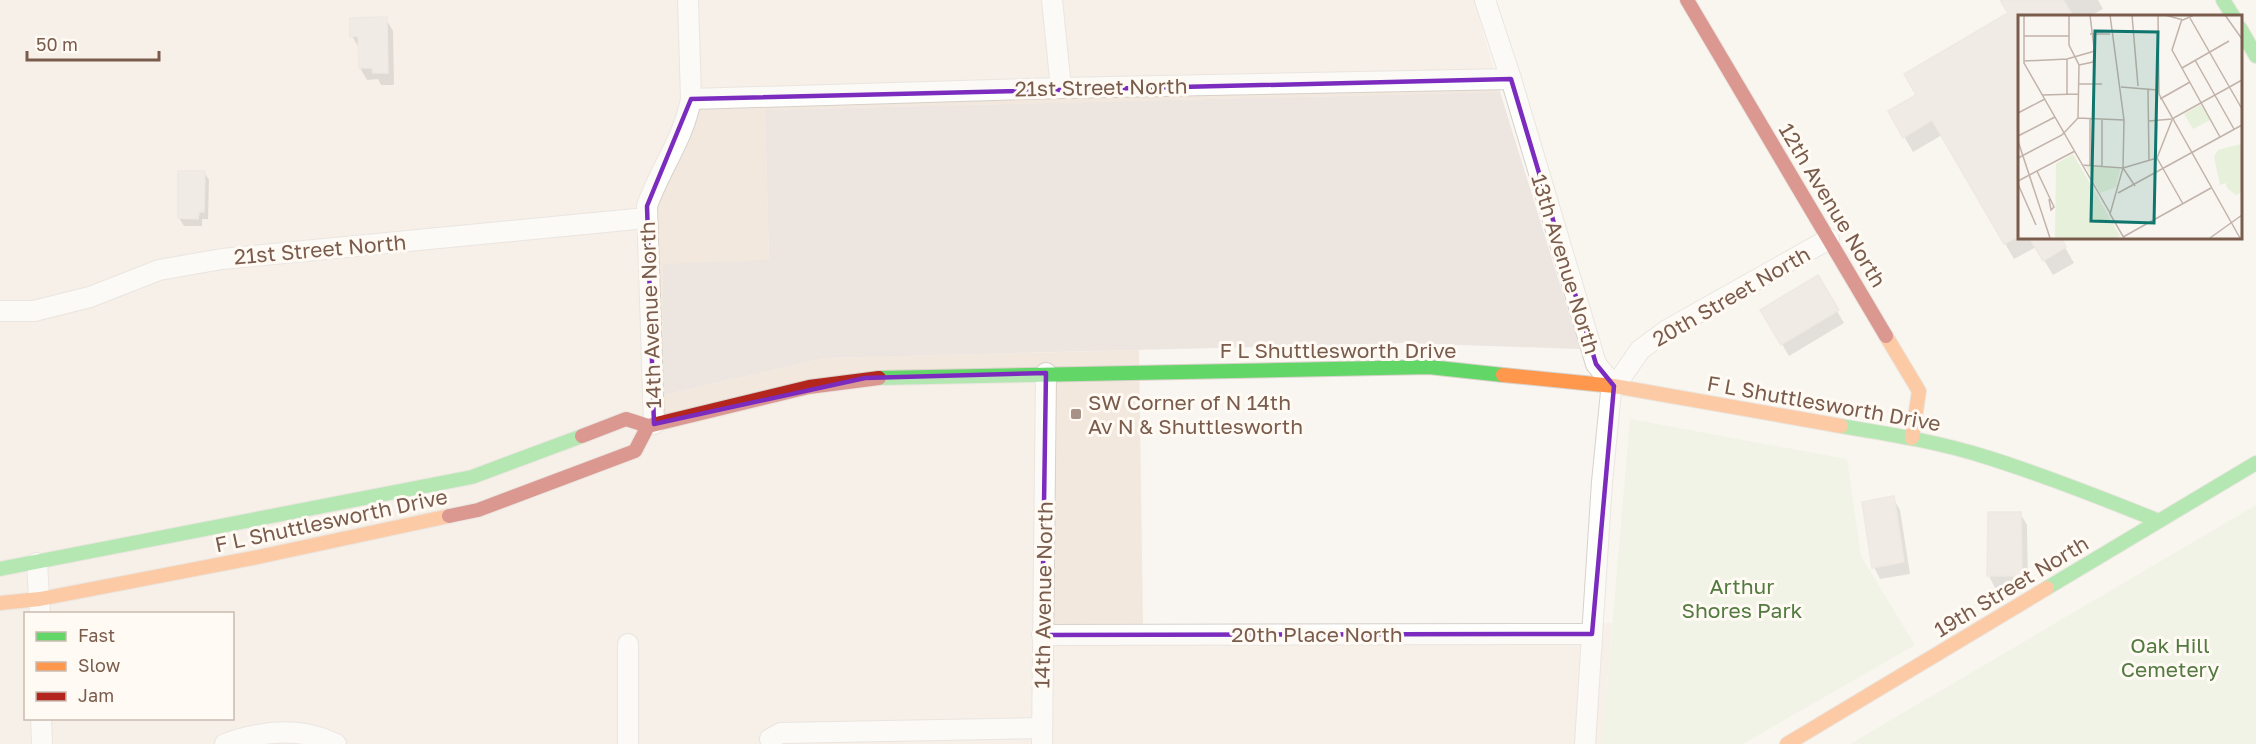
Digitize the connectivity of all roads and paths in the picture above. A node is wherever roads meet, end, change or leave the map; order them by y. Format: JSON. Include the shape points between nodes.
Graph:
{"nodes":[{"id":1,"x":688,"y":0,"type":"edge"},
{"id":2,"x":1052,"y":0,"type":"edge"},
{"id":3,"x":1485,"y":0,"type":"edge"},
{"id":4,"x":1687,"y":0,"type":"edge"},
{"id":5,"x":2223,"y":0,"type":"edge"},
{"id":6,"x":2232,"y":15,"type":"edge"},
{"id":7,"x":2241,"y":30,"type":"edge"},
{"id":8,"x":2256,"y":56,"type":"edge"},
{"id":9,"x":1511,"y":79,"type":"junction"},
{"id":10,"x":1061,"y":88,"type":"junction"},
{"id":11,"x":691,"y":99,"type":"junction"},
{"id":12,"x":646,"y":218,"type":"junction"},
{"id":13,"x":1829,"y":239,"type":"junction"},
{"id":14,"x":0,"y":310,"type":"edge"},
{"id":15,"x":1046,"y":373,"type":"junction"},
{"id":16,"x":1614,"y":386,"type":"junction"},
{"id":17,"x":651,"y":425,"type":"junction"},
{"id":18,"x":1912,"y":438,"type":"junction"},
{"id":19,"x":2256,"y":464,"type":"edge"},
{"id":20,"x":2159,"y":521,"type":"junction"},
{"id":21,"x":37,"y":562,"type":"junction"},
{"id":22,"x":0,"y":569,"type":"edge"},
{"id":23,"x":0,"y":603,"type":"edge"},
{"id":24,"x":40,"y":606,"type":"edge"},
{"id":25,"x":1592,"y":634,"type":"junction"},
{"id":26,"x":1042,"y":635,"type":"junction"},
{"id":27,"x":628,"y":644,"type":"dead end"},
{"id":28,"x":41,"y":720,"type":"edge"},
{"id":29,"x":1042,"y":736,"type":"edge"},
{"id":30,"x":770,"y":738,"type":"dead end"},
{"id":31,"x":231,"y":743,"type":"edge"},
{"id":32,"x":42,"y":744,"type":"edge"},
{"id":33,"x":336,"y":744,"type":"edge"},
{"id":34,"x":628,"y":744,"type":"edge"},
{"id":35,"x":1585,"y":744,"type":"edge"},
{"id":36,"x":1787,"y":744,"type":"edge"}],
"edges":[{"from":1,"to":11,"type":"street","name":"14th Avenue North"},
{"from":2,"to":10,"type":"street"},
{"from":3,"to":9,"type":"street","name":"13th Avenue North"},
{"from":4,"to":13,"type":"main road","name":"12th Avenue North"},
{"from":5,"to":6,"type":"main road"},
{"from":7,"to":8,"type":"main road"},
{"from":9,"to":10,"type":"street","name":"21st Street North"},
{"from":9,"to":16,"type":"street","name":"13th Avenue North","via":[[1596,364]]},
{"from":10,"to":11,"type":"street","name":"21st Street North"},
{"from":11,"to":12,"type":"street","name":"14th Avenue North","via":[[682,132],[654,186]]},
{"from":12,"to":14,"type":"street","name":"21st Street North","via":[[222,258],[159,270],[90,297],[34,311]]},
{"from":12,"to":17,"type":"street","name":"14th Avenue North"},
{"from":13,"to":16,"type":"street","name":"20th Street North","via":[[1667,330],[1640,350]]},
{"from":13,"to":18,"type":"main road","name":"12th Avenue North","via":[[1919,391]]},
{"from":15,"to":16,"type":"main road","name":"F L Shuttlesworth Drive","via":[[1429,368]]},
{"from":15,"to":17,"type":"main road","name":"F L Shuttlesworth Drive","via":[[865,378],[809,387]]},
{"from":15,"to":26,"type":"street","name":"14th Avenue North"},
{"from":16,"to":18,"type":"main road","name":"F L Shuttlesworth Drive"},
{"from":16,"to":25,"type":"street","via":[[1602,482]]},
{"from":17,"to":21,"type":"main road","name":"F L Shuttlesworth Drive","via":[[626,419],[472,477]]},
{"from":17,"to":24,"type":"main road","name":"F L Shuttlesworth Drive","via":[[635,451],[478,510]]},
{"from":18,"to":20,"type":"main road","name":"F L Shuttlesworth Drive","via":[[1984,456]]},
{"from":19,"to":20,"type":"main road","name":"19th Street North"},
{"from":20,"to":36,"type":"main road","name":"19th Street North"},
{"from":21,"to":22,"type":"main road","name":"F L Shuttlesworth Drive"},
{"from":21,"to":24,"type":"street"},
{"from":23,"to":24,"type":"main road","name":"F L Shuttlesworth Drive"},
{"from":25,"to":26,"type":"street","name":"20th Place North"},
{"from":25,"to":35,"type":"street"},
{"from":26,"to":29,"type":"street","name":"14th Avenue North"},
{"from":27,"to":34,"type":"street"},
{"from":28,"to":32,"type":"street"},
{"from":29,"to":30,"type":"street","via":[[781,733]]},
{"from":31,"to":33,"type":"street","via":[[276,732],[303,732]]}]}
